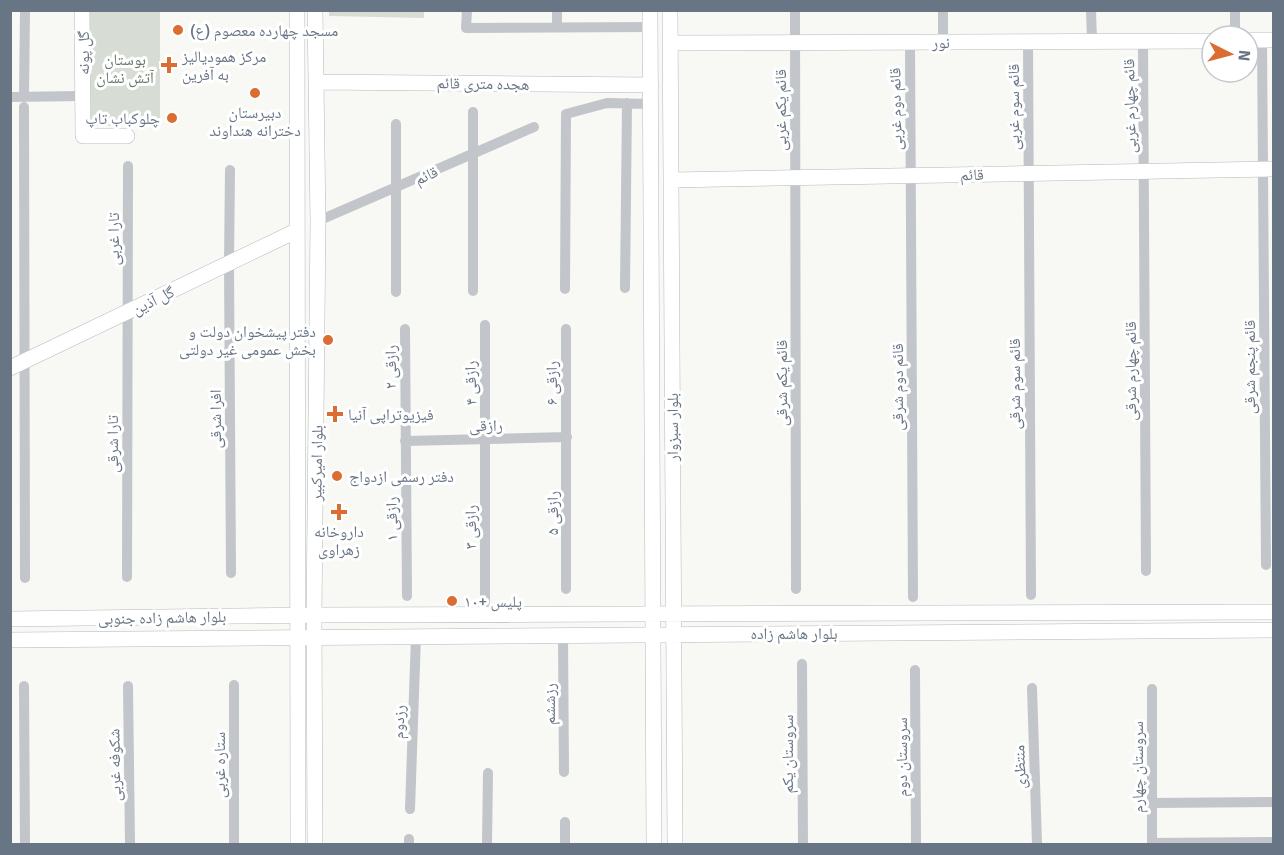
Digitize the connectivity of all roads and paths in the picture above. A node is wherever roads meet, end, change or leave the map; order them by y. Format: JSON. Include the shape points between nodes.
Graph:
{"nodes":[{"id":1,"x":25,"y":10,"type":"edge"},
{"id":2,"x":82,"y":10,"type":"edge"},
{"id":3,"x":297,"y":10,"type":"edge"},
{"id":4,"x":315,"y":10,"type":"edge"},
{"id":5,"x":467,"y":10,"type":"edge"},
{"id":6,"x":557,"y":10,"type":"edge"},
{"id":7,"x":650,"y":10,"type":"edge"},
{"id":8,"x":670,"y":10,"type":"edge"},
{"id":9,"x":795,"y":10,"type":"edge"},
{"id":10,"x":943,"y":10,"type":"edge"},
{"id":11,"x":1091,"y":10,"type":"edge"},
{"id":12,"x":557,"y":27,"type":"junction"},
{"id":13,"x":650,"y":27,"type":"junction"},
{"id":14,"x":1200,"y":40,"type":"edge"},
{"id":15,"x":1261,"y":40,"type":"edge"},
{"id":16,"x":1028,"y":41,"type":"junction"},
{"id":17,"x":1092,"y":41,"type":"junction"},
{"id":18,"x":1143,"y":41,"type":"junction"},
{"id":19,"x":795,"y":42,"type":"junction"},
{"id":20,"x":909,"y":42,"type":"junction"},
{"id":21,"x":944,"y":42,"type":"junction"},
{"id":22,"x":670,"y":43,"type":"junction"},
{"id":23,"x":316,"y":82,"type":"junction"},
{"id":24,"x":651,"y":85,"type":"junction"},
{"id":25,"x":83,"y":96,"type":"junction"},
{"id":26,"x":10,"y":97,"type":"edge"},
{"id":27,"x":24,"y":102,"type":"junction"},
{"id":28,"x":627,"y":103,"type":"junction"},
{"id":29,"x":651,"y":104,"type":"junction"},
{"id":30,"x":473,"y":112,"type":"dead end"},
{"id":31,"x":396,"y":124,"type":"dead end"},
{"id":32,"x":534,"y":127,"type":"dead end"},
{"id":33,"x":127,"y":136,"type":"dead end"},
{"id":34,"x":473,"y":155,"type":"junction"},
{"id":35,"x":128,"y":166,"type":"dead end"},
{"id":36,"x":1268,"y":169,"type":"edge"},
{"id":37,"x":230,"y":170,"type":"dead end"},
{"id":38,"x":1144,"y":171,"type":"junction"},
{"id":39,"x":1028,"y":174,"type":"junction"},
{"id":40,"x":911,"y":176,"type":"junction"},
{"id":41,"x":796,"y":177,"type":"junction"},
{"id":42,"x":671,"y":180,"type":"junction"},
{"id":43,"x":395,"y":189,"type":"junction"},
{"id":44,"x":318,"y":221,"type":"junction"},
{"id":45,"x":296,"y":231,"type":"junction"},
{"id":46,"x":229,"y":264,"type":"junction"},
{"id":47,"x":626,"y":288,"type":"dead end"},
{"id":48,"x":565,"y":289,"type":"dead end"},
{"id":49,"x":473,"y":291,"type":"dead end"},
{"id":50,"x":396,"y":292,"type":"dead end"},
{"id":51,"x":128,"y":312,"type":"junction"},
{"id":52,"x":484,"y":325,"type":"dead end"},
{"id":53,"x":405,"y":329,"type":"dead end"},
{"id":54,"x":566,"y":329,"type":"dead end"},
{"id":55,"x":17,"y":365,"type":"edge"},
{"id":56,"x":567,"y":437,"type":"junction"},
{"id":57,"x":486,"y":440,"type":"junction"},
{"id":58,"x":405,"y":441,"type":"junction"},
{"id":59,"x":1266,"y":565,"type":"dead end"},
{"id":60,"x":1146,"y":572,"type":"dead end"},
{"id":61,"x":231,"y":573,"type":"dead end"},
{"id":62,"x":127,"y":577,"type":"dead end"},
{"id":63,"x":25,"y":578,"type":"dead end"},
{"id":64,"x":566,"y":589,"type":"dead end"},
{"id":65,"x":796,"y":589,"type":"dead end"},
{"id":66,"x":1031,"y":595,"type":"dead end"},
{"id":67,"x":407,"y":596,"type":"dead end"},
{"id":68,"x":913,"y":597,"type":"dead end"},
{"id":69,"x":1274,"y":612,"type":"edge"},
{"id":70,"x":653,"y":614,"type":"junction"},
{"id":71,"x":674,"y":614,"type":"junction"},
{"id":72,"x":314,"y":615,"type":"junction"},
{"id":73,"x":485,"y":615,"type":"junction"},
{"id":74,"x":296,"y":616,"type":"junction"},
{"id":75,"x":10,"y":619,"type":"edge"},
{"id":76,"x":1274,"y":630,"type":"edge"},
{"id":77,"x":653,"y":634,"type":"junction"},
{"id":78,"x":674,"y":634,"type":"junction"},
{"id":79,"x":563,"y":635,"type":"junction"},
{"id":80,"x":416,"y":636,"type":"junction"},
{"id":81,"x":297,"y":637,"type":"junction"},
{"id":82,"x":314,"y":637,"type":"junction"},
{"id":83,"x":10,"y":640,"type":"edge"},
{"id":84,"x":802,"y":664,"type":"dead end"},
{"id":85,"x":915,"y":670,"type":"dead end"},
{"id":86,"x":234,"y":685,"type":"dead end"},
{"id":87,"x":24,"y":686,"type":"dead end"},
{"id":88,"x":128,"y":686,"type":"dead end"},
{"id":89,"x":1032,"y":688,"type":"dead end"},
{"id":90,"x":1152,"y":689,"type":"dead end"},
{"id":91,"x":564,"y":772,"type":"dead end"},
{"id":92,"x":488,"y":773,"type":"dead end"},
{"id":93,"x":1274,"y":802,"type":"edge"},
{"id":94,"x":1152,"y":803,"type":"junction"},
{"id":95,"x":410,"y":809,"type":"dead end"},
{"id":96,"x":565,"y":822,"type":"dead end"},
{"id":97,"x":1274,"y":842,"type":"edge"},
{"id":98,"x":25,"y":844,"type":"edge"},
{"id":99,"x":130,"y":844,"type":"edge"},
{"id":100,"x":234,"y":844,"type":"edge"},
{"id":101,"x":298,"y":844,"type":"edge"},
{"id":102,"x":315,"y":844,"type":"edge"},
{"id":103,"x":487,"y":844,"type":"edge"},
{"id":104,"x":565,"y":844,"type":"edge"},
{"id":105,"x":654,"y":844,"type":"edge"},
{"id":106,"x":675,"y":844,"type":"edge"},
{"id":107,"x":803,"y":844,"type":"edge"},
{"id":108,"x":916,"y":844,"type":"edge"},
{"id":109,"x":1037,"y":844,"type":"edge"},
{"id":110,"x":1152,"y":844,"type":"edge"}],
"edges":[{"from":1,"to":27,"type":"street"},
{"from":2,"to":25,"type":"street","name":"گل پونه"},
{"from":3,"to":45,"type":"street","name":"بلوار امیرکبیر"},
{"from":4,"to":23,"type":"street","name":"بلوار امیرکبیر"},
{"from":5,"to":12,"type":"street","via":[[466,28]]},
{"from":6,"to":12,"type":"street"},
{"from":7,"to":13,"type":"street","name":"بلوار سبزوار"},
{"from":8,"to":22,"type":"street","name":"بلوار سبزوار"},
{"from":9,"to":19,"type":"street","name":"قائم یکم غربی"},
{"from":10,"to":21,"type":"street"},
{"from":11,"to":17,"type":"street"},
{"from":12,"to":13,"type":"street"},
{"from":13,"to":24,"type":"street","name":"بلوار سبزوار"},
{"from":14,"to":18,"type":"street","name":"نور"},
{"from":15,"to":36,"type":"street","name":"قائم پنجم شرقی"},
{"from":16,"to":17,"type":"street","name":"نور"},
{"from":16,"to":21,"type":"street","name":"نور"},
{"from":16,"to":39,"type":"street","name":"قائم سوم غربی"},
{"from":17,"to":18,"type":"street","name":"نور"},
{"from":18,"to":38,"type":"street","name":"قائم چهارم غربی"},
{"from":19,"to":20,"type":"street","name":"نور"},
{"from":19,"to":22,"type":"street","name":"نور"},
{"from":19,"to":41,"type":"street","name":"قائم یکم غربی"},
{"from":20,"to":21,"type":"street","name":"نور"},
{"from":20,"to":40,"type":"street","name":"قائم دوم غربی"},
{"from":22,"to":42,"type":"street","name":"بلوار سبزوار"},
{"from":23,"to":24,"type":"street","name":"هجده متری قائم"},
{"from":23,"to":44,"type":"street","name":"بلوار امیرکبیر"},
{"from":24,"to":29,"type":"street","name":"بلوار سبزوار"},
{"from":25,"to":27,"type":"street","name":"گل پونه"},
{"from":25,"to":33,"type":"street","name":"گل پونه","via":[[83,136]]},
{"from":26,"to":27,"type":"street","name":"گل پونه"},
{"from":27,"to":55,"type":"street"},
{"from":28,"to":29,"type":"street"},
{"from":28,"to":47,"type":"street"},
{"from":28,"to":48,"type":"street","via":[[607,103],[566,114]]},
{"from":29,"to":70,"type":"street","name":"بلوار سبزوار"},
{"from":30,"to":34,"type":"street"},
{"from":31,"to":43,"type":"street"},
{"from":32,"to":34,"type":"street","name":"قائم"},
{"from":34,"to":43,"type":"street","name":"قائم"},
{"from":34,"to":49,"type":"street"},
{"from":35,"to":51,"type":"street","name":"تارا غربی"},
{"from":36,"to":38,"type":"street","name":"قائم"},
{"from":36,"to":59,"type":"street","name":"قائم پنجم شرقی"},
{"from":37,"to":46,"type":"street","name":"افرا شرقی"},
{"from":38,"to":39,"type":"street","name":"قائم"},
{"from":38,"to":60,"type":"street","name":"قائم چهارم شرقی"},
{"from":39,"to":40,"type":"street","name":"قائم"},
{"from":39,"to":66,"type":"street","name":"قائم سوم شرقی"},
{"from":40,"to":41,"type":"street","name":"قائم"},
{"from":40,"to":68,"type":"street","name":"قائم دوم شرقی"},
{"from":41,"to":42,"type":"street","name":"قائم"},
{"from":41,"to":65,"type":"street","name":"قائم یکم شرقی"},
{"from":42,"to":71,"type":"street","name":"بلوار سبزوار"},
{"from":43,"to":44,"type":"street","name":"قائم"},
{"from":43,"to":50,"type":"street"},
{"from":44,"to":72,"type":"street","name":"بلوار امیرکبیر"},
{"from":45,"to":46,"type":"street","name":"گل آذین"},
{"from":45,"to":74,"type":"street","name":"بلوار امیرکبیر"},
{"from":46,"to":51,"type":"street","name":"گل آذین"},
{"from":46,"to":61,"type":"street","name":"افرا شرقی"},
{"from":51,"to":55,"type":"street","name":"گل آذین"},
{"from":51,"to":62,"type":"street","name":"تارا شرقی"},
{"from":52,"to":57,"type":"street","name":"رازقی ۴"},
{"from":53,"to":58,"type":"street","name":"رازقی ۲"},
{"from":54,"to":56,"type":"street","name":"رازقی ۶"},
{"from":55,"to":63,"type":"street"},
{"from":56,"to":57,"type":"street","name":"رازقی"},
{"from":56,"to":64,"type":"street","name":"رازقی ۵"},
{"from":57,"to":58,"type":"street","name":"رازقی"},
{"from":57,"to":73,"type":"street","name":"رازقی ۳"},
{"from":58,"to":67,"type":"street","name":"رازقی ۱"},
{"from":69,"to":71,"type":"street","name":"بلوار هاشم زاده"},
{"from":70,"to":71,"type":"street","name":"بلوار هاشم زاده"},
{"from":70,"to":73,"type":"street","name":"بلوار هاشم زاده"},
{"from":70,"to":77,"type":"street","name":"بلوار سبزوار"},
{"from":71,"to":78,"type":"street","name":"بلوار سبزوار"},
{"from":72,"to":73,"type":"street","name":"بلوار هاشم زاده"},
{"from":72,"to":74,"type":"street","name":"بلوار هاشم زاده جنوبی"},
{"from":72,"to":82,"type":"street","name":"بلوار امیرکبیر"},
{"from":74,"to":75,"type":"street","name":"بلوار هاشم زاده جنوبی"},
{"from":74,"to":81,"type":"street","name":"بلوار امیرکبیر"},
{"from":76,"to":78,"type":"street","name":"بلوار هاشم زاده"},
{"from":77,"to":78,"type":"street","name":"بلوار هاشم زاده"},
{"from":77,"to":79,"type":"street","name":"بلوار هاشم زاده"},
{"from":77,"to":105,"type":"street","name":"بلوار سبزوار"},
{"from":78,"to":106,"type":"street","name":"بلوار سبزوار"},
{"from":79,"to":80,"type":"street","name":"بلوار هاشم زاده"},
{"from":79,"to":91,"type":"street","name":"رزششم"},
{"from":80,"to":82,"type":"street","name":"بلوار هاشم زاده"},
{"from":80,"to":95,"type":"street","name":"رزدوم"},
{"from":81,"to":82,"type":"street","name":"بلوار هاشم زاده جنوبی"},
{"from":81,"to":83,"type":"street","name":"بلوار هاشم زاده جنوبی"},
{"from":81,"to":101,"type":"street","name":"بلوار امیرکبیر"},
{"from":82,"to":102,"type":"street","name":"بلوار امیرکبیر"},
{"from":84,"to":107,"type":"street","name":"سروستان یکم"},
{"from":85,"to":108,"type":"street","name":"سروستان دوم"},
{"from":86,"to":100,"type":"street","name":"ستاره غربی"},
{"from":87,"to":98,"type":"street"},
{"from":88,"to":99,"type":"street","name":"شکوفه غربی"},
{"from":89,"to":109,"type":"street","name":"منتظری"},
{"from":90,"to":94,"type":"street","name":"سروستان چهارم"},
{"from":92,"to":103,"type":"street"},
{"from":93,"to":94,"type":"street"},
{"from":94,"to":110,"type":"street","name":"سروستان چهارم"},
{"from":96,"to":104,"type":"street"},
{"from":97,"to":110,"type":"street"}]}
